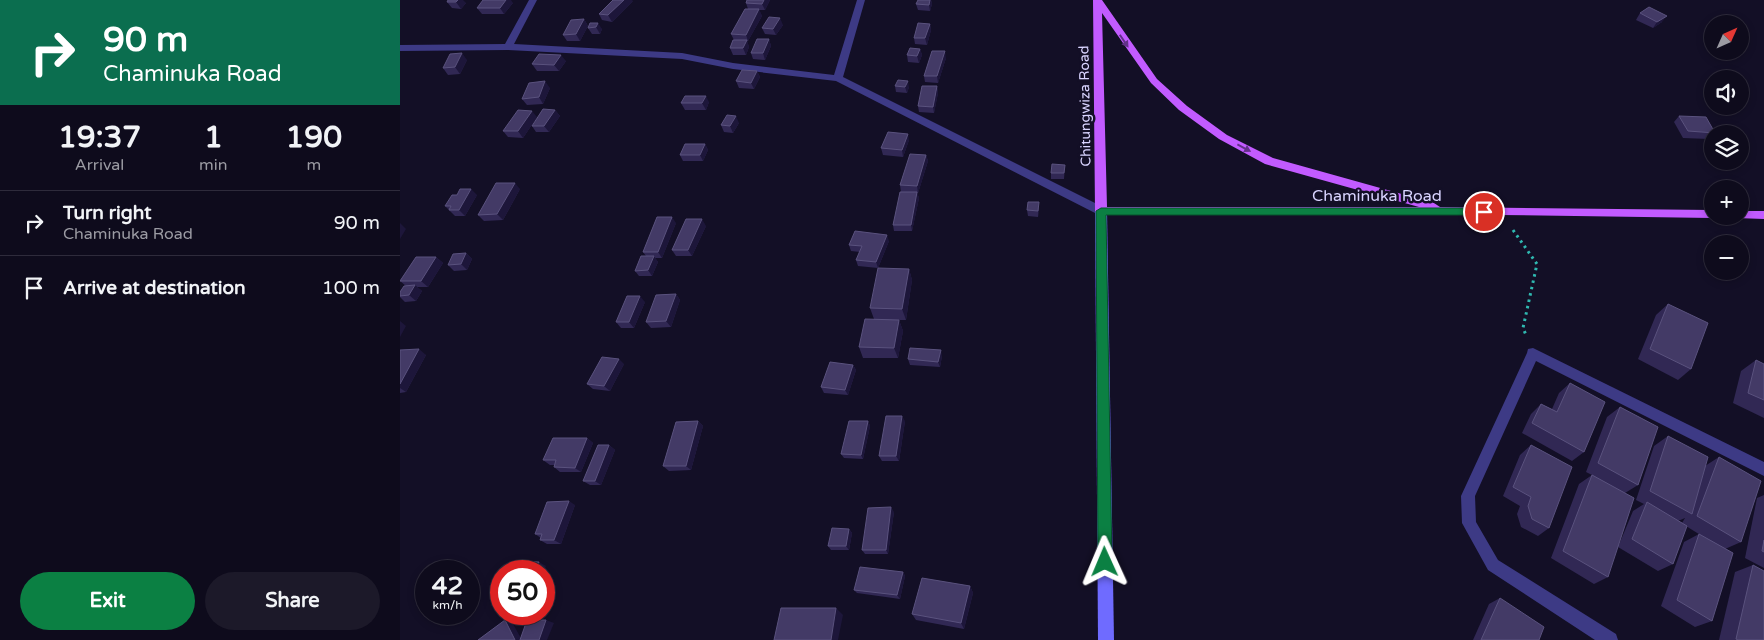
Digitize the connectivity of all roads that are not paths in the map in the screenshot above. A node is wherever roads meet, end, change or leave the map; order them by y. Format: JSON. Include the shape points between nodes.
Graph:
{"nodes":[{"id":1,"x":533,"y":0,"type":"edge"},
{"id":2,"x":861,"y":0,"type":"edge"},
{"id":3,"x":1097,"y":0,"type":"edge"},
{"id":4,"x":508,"y":47,"type":"junction"},
{"id":5,"x":400,"y":48,"type":"edge"},
{"id":6,"x":838,"y":78,"type":"junction"},
{"id":7,"x":1101,"y":211,"type":"junction"},
{"id":8,"x":1450,"y":212,"type":"junction"},
{"id":9,"x":1704,"y":214,"type":"edge"},
{"id":10,"x":1749,"y":214,"type":"edge"},
{"id":11,"x":1764,"y":215,"type":"edge"},
{"id":12,"x":1764,"y":469,"type":"edge"},
{"id":13,"x":1106,"y":640,"type":"edge"},
{"id":14,"x":1610,"y":640,"type":"edge"}],
"edges":[{"from":1,"to":4,"type":"street"},
{"from":2,"to":6,"type":"street"},
{"from":3,"to":7,"type":"main road","name":"Chitungwiza Road"},
{"from":3,"to":8,"type":"main road","one_way":true,"via":[[1154,81],[1183,108],[1223,137],[1269,161]]},
{"from":4,"to":5,"type":"street"},
{"from":4,"to":6,"type":"street","via":[[682,56],[733,66]]},
{"from":6,"to":7,"type":"street"},
{"from":7,"to":8,"type":"main road","name":"Chaminuka Road"},
{"from":7,"to":13,"type":"main road"},
{"from":8,"to":9,"type":"main road","name":"Chaminuka Road"},
{"from":10,"to":11,"type":"main road"},
{"from":12,"to":14,"type":"street","via":[[1533,353],[1468,496],[1469,523],[1493,565]]}]}
